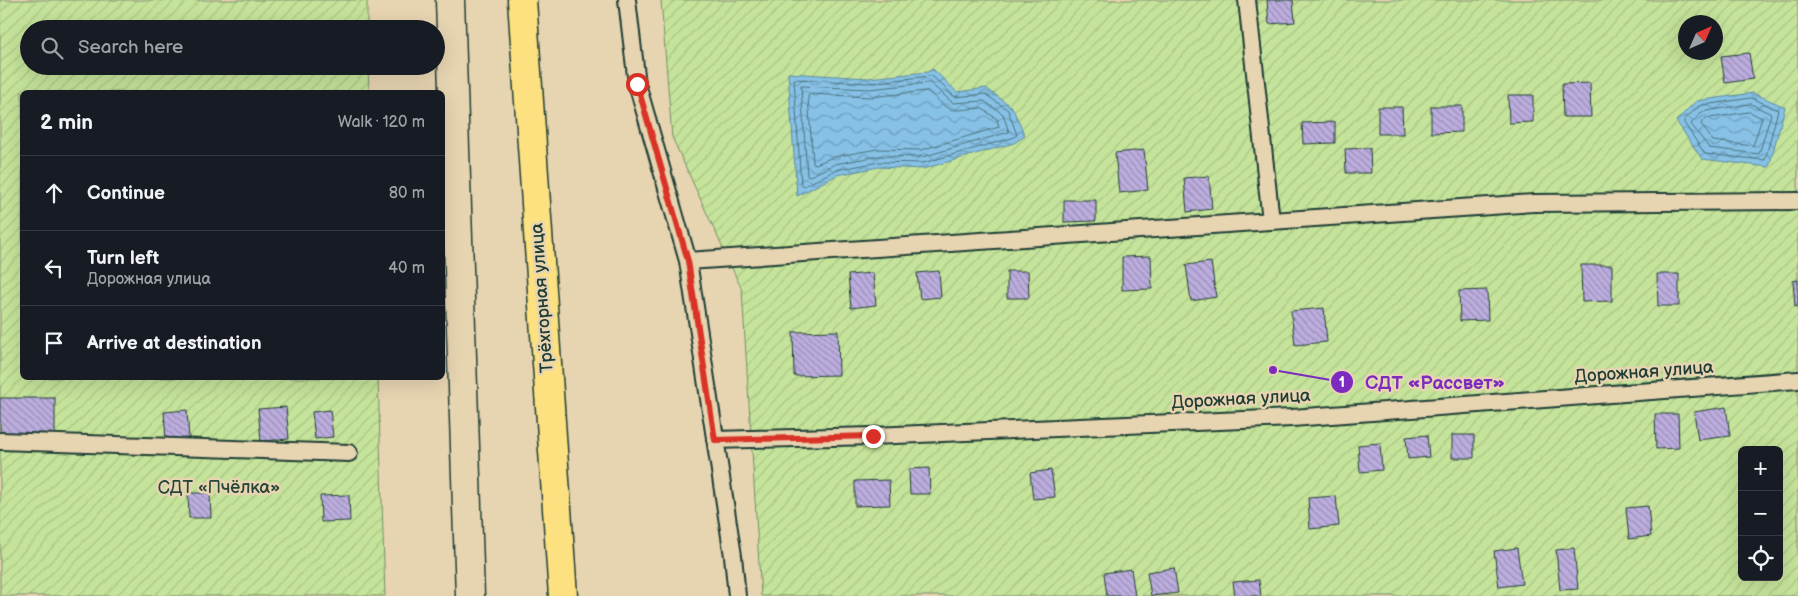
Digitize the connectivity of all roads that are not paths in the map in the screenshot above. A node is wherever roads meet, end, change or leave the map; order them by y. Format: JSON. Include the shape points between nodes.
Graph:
{"nodes":[{"id":1,"x":450,"y":0,"type":"edge"},
{"id":2,"x":522,"y":0,"type":"edge"},
{"id":3,"x":627,"y":0,"type":"edge"},
{"id":4,"x":1247,"y":0,"type":"edge"},
{"id":5,"x":1798,"y":202,"type":"edge"},
{"id":6,"x":1271,"y":221,"type":"junction"},
{"id":7,"x":688,"y":261,"type":"junction"},
{"id":8,"x":1798,"y":380,"type":"edge"},
{"id":9,"x":715,"y":440,"type":"junction"},
{"id":10,"x":0,"y":442,"type":"edge"},
{"id":11,"x":349,"y":453,"type":"dead end"},
{"id":12,"x":470,"y":596,"type":"edge"},
{"id":13,"x":562,"y":596,"type":"edge"},
{"id":14,"x":737,"y":596,"type":"edge"}],
"edges":[{"from":1,"to":12,"type":"street"},
{"from":2,"to":13,"type":"highway","name":"Трёхгорная улица"},
{"from":3,"to":7,"type":"lane","via":[[637,84]]},
{"from":4,"to":6,"type":"lane"},
{"from":5,"to":6,"type":"lane","via":[[1534,202]]},
{"from":6,"to":7,"type":"lane"},
{"from":7,"to":9,"type":"lane"},
{"from":8,"to":9,"type":"lane","name":"Дорожная улица","via":[[1292,418]]},
{"from":9,"to":14,"type":"lane"},
{"from":10,"to":11,"type":"lane"}]}
